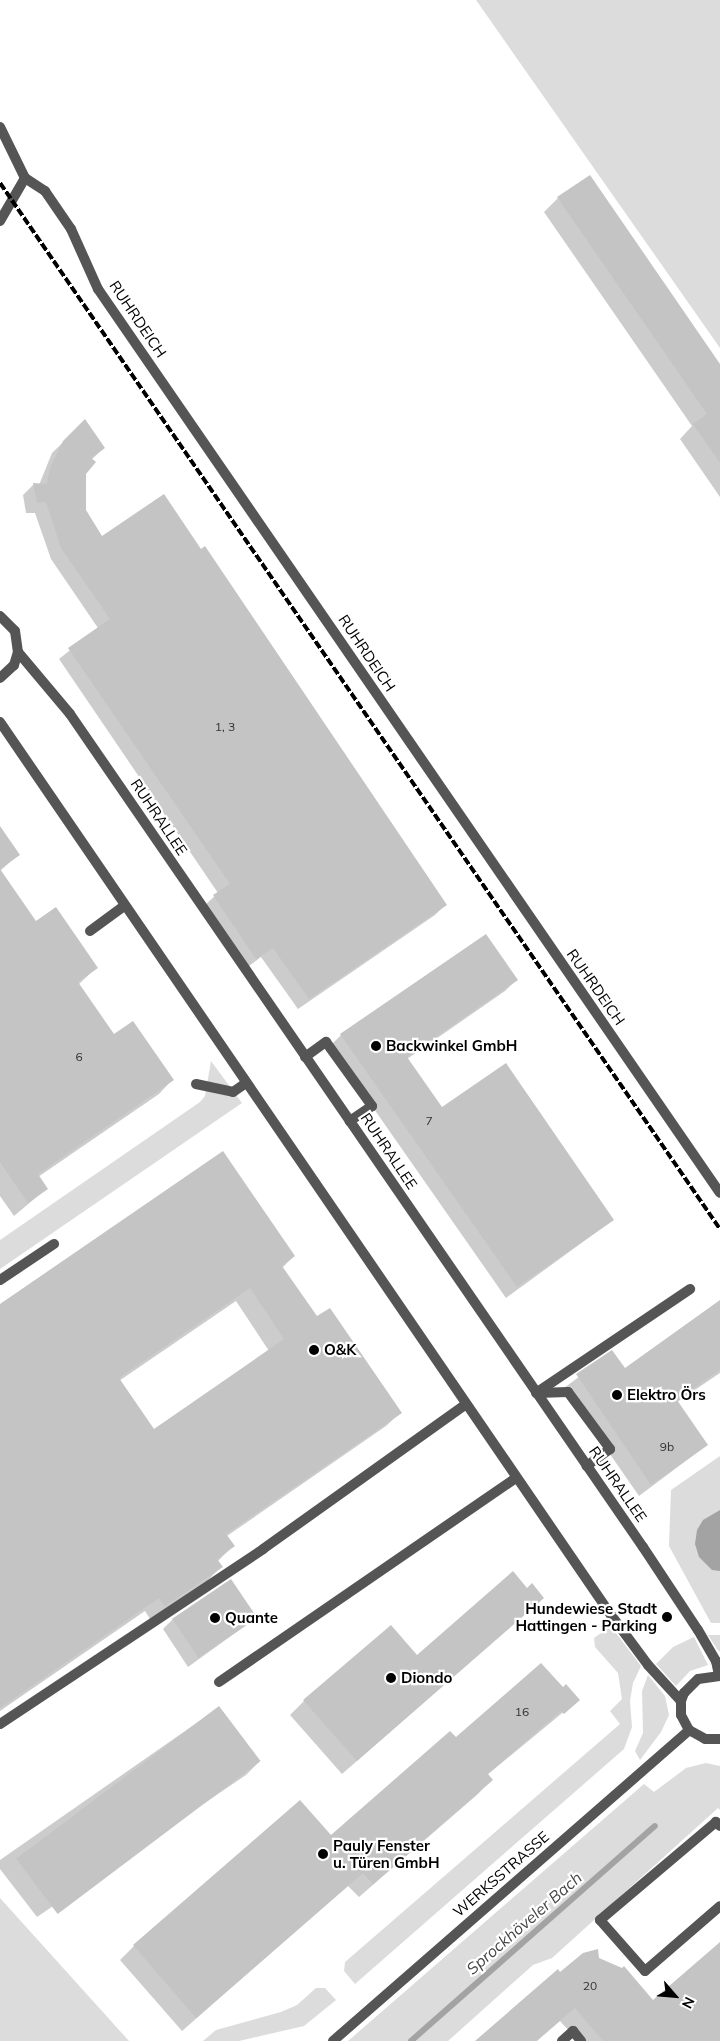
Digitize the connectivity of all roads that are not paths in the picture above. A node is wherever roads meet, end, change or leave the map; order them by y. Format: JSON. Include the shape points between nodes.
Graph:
{"nodes":[{"id":1,"x":0,"y":127,"type":"edge"},
{"id":2,"x":25,"y":178,"type":"junction"},
{"id":3,"x":0,"y":221,"type":"edge"},
{"id":4,"x":0,"y":616,"type":"edge"},
{"id":5,"x":18,"y":652,"type":"junction"},
{"id":6,"x":0,"y":678,"type":"edge"},
{"id":7,"x":0,"y":722,"type":"edge"},
{"id":8,"x":124,"y":906,"type":"junction"},
{"id":9,"x":90,"y":931,"type":"dead end"},
{"id":10,"x":305,"y":1057,"type":"junction"},
{"id":11,"x":246,"y":1083,"type":"junction"},
{"id":12,"x":196,"y":1084,"type":"dead end"},
{"id":13,"x":350,"y":1121,"type":"junction"},
{"id":14,"x":720,"y":1193,"type":"edge"},
{"id":15,"x":54,"y":1244,"type":"dead end"},
{"id":16,"x":0,"y":1280,"type":"edge"},
{"id":17,"x":690,"y":1289,"type":"dead end"},
{"id":18,"x":536,"y":1393,"type":"junction"},
{"id":19,"x":466,"y":1404,"type":"junction"},
{"id":20,"x":587,"y":1466,"type":"junction"},
{"id":21,"x":516,"y":1478,"type":"junction"},
{"id":22,"x":720,"y":1676,"type":"edge"},
{"id":23,"x":219,"y":1682,"type":"dead end"},
{"id":24,"x":681,"y":1702,"type":"junction"},
{"id":25,"x":0,"y":1724,"type":"edge"},
{"id":26,"x":689,"y":1730,"type":"junction"},
{"id":27,"x":720,"y":1739,"type":"edge"},
{"id":28,"x":720,"y":1826,"type":"edge"},
{"id":29,"x":720,"y":1906,"type":"edge"},
{"id":30,"x":333,"y":2041,"type":"edge"},
{"id":31,"x":562,"y":2041,"type":"edge"},
{"id":32,"x":581,"y":2041,"type":"edge"}],
"edges":[{"from":1,"to":2,"type":"street","name":"RUHRDEICH"},
{"from":2,"to":3,"type":"street"},
{"from":2,"to":14,"type":"street","name":"RUHRDEICH","via":[[45,191],[61,214],[80,244],[98,288]]},
{"from":4,"to":5,"type":"street","name":"RUHRALLEE","via":[[15,631]]},
{"from":5,"to":6,"type":"street","via":[[14,665]]},
{"from":5,"to":10,"type":"street","name":"RUHRALLEE","via":[[70,714]]},
{"from":7,"to":8,"type":"street"},
{"from":8,"to":9,"type":"street"},
{"from":8,"to":11,"type":"street"},
{"from":10,"to":13,"type":"street","name":"RUHRALLEE"},
{"from":10,"to":13,"type":"street","via":[[326,1042],[372,1106]]},
{"from":11,"to":12,"type":"street","via":[[233,1092]]},
{"from":11,"to":19,"type":"street"},
{"from":13,"to":18,"type":"street","name":"RUHRALLEE"},
{"from":15,"to":16,"type":"street"},
{"from":17,"to":18,"type":"street"},
{"from":18,"to":20,"type":"street","name":"RUHRALLEE"},
{"from":18,"to":20,"type":"street","via":[[568,1392],[610,1449]]},
{"from":19,"to":21,"type":"street"},
{"from":19,"to":25,"type":"street","via":[[263,1549]]},
{"from":20,"to":22,"type":"street","name":"RUHRALLEE","via":[[682,1605],[716,1661]]},
{"from":21,"to":23,"type":"street"},
{"from":21,"to":24,"type":"street","via":[[648,1665]]},
{"from":22,"to":24,"type":"street","name":"RUHRALLEE","via":[[698,1679],[684,1693]]},
{"from":24,"to":26,"type":"street","via":[[681,1715]]},
{"from":26,"to":27,"type":"street","via":[[705,1739]]},
{"from":26,"to":30,"type":"street","name":"WERKSSTRASSE"},
{"from":28,"to":29,"type":"street","via":[[716,1822],[600,1920],[645,1971]]},
{"from":31,"to":32,"type":"street","via":[[572,2031]]}]}
